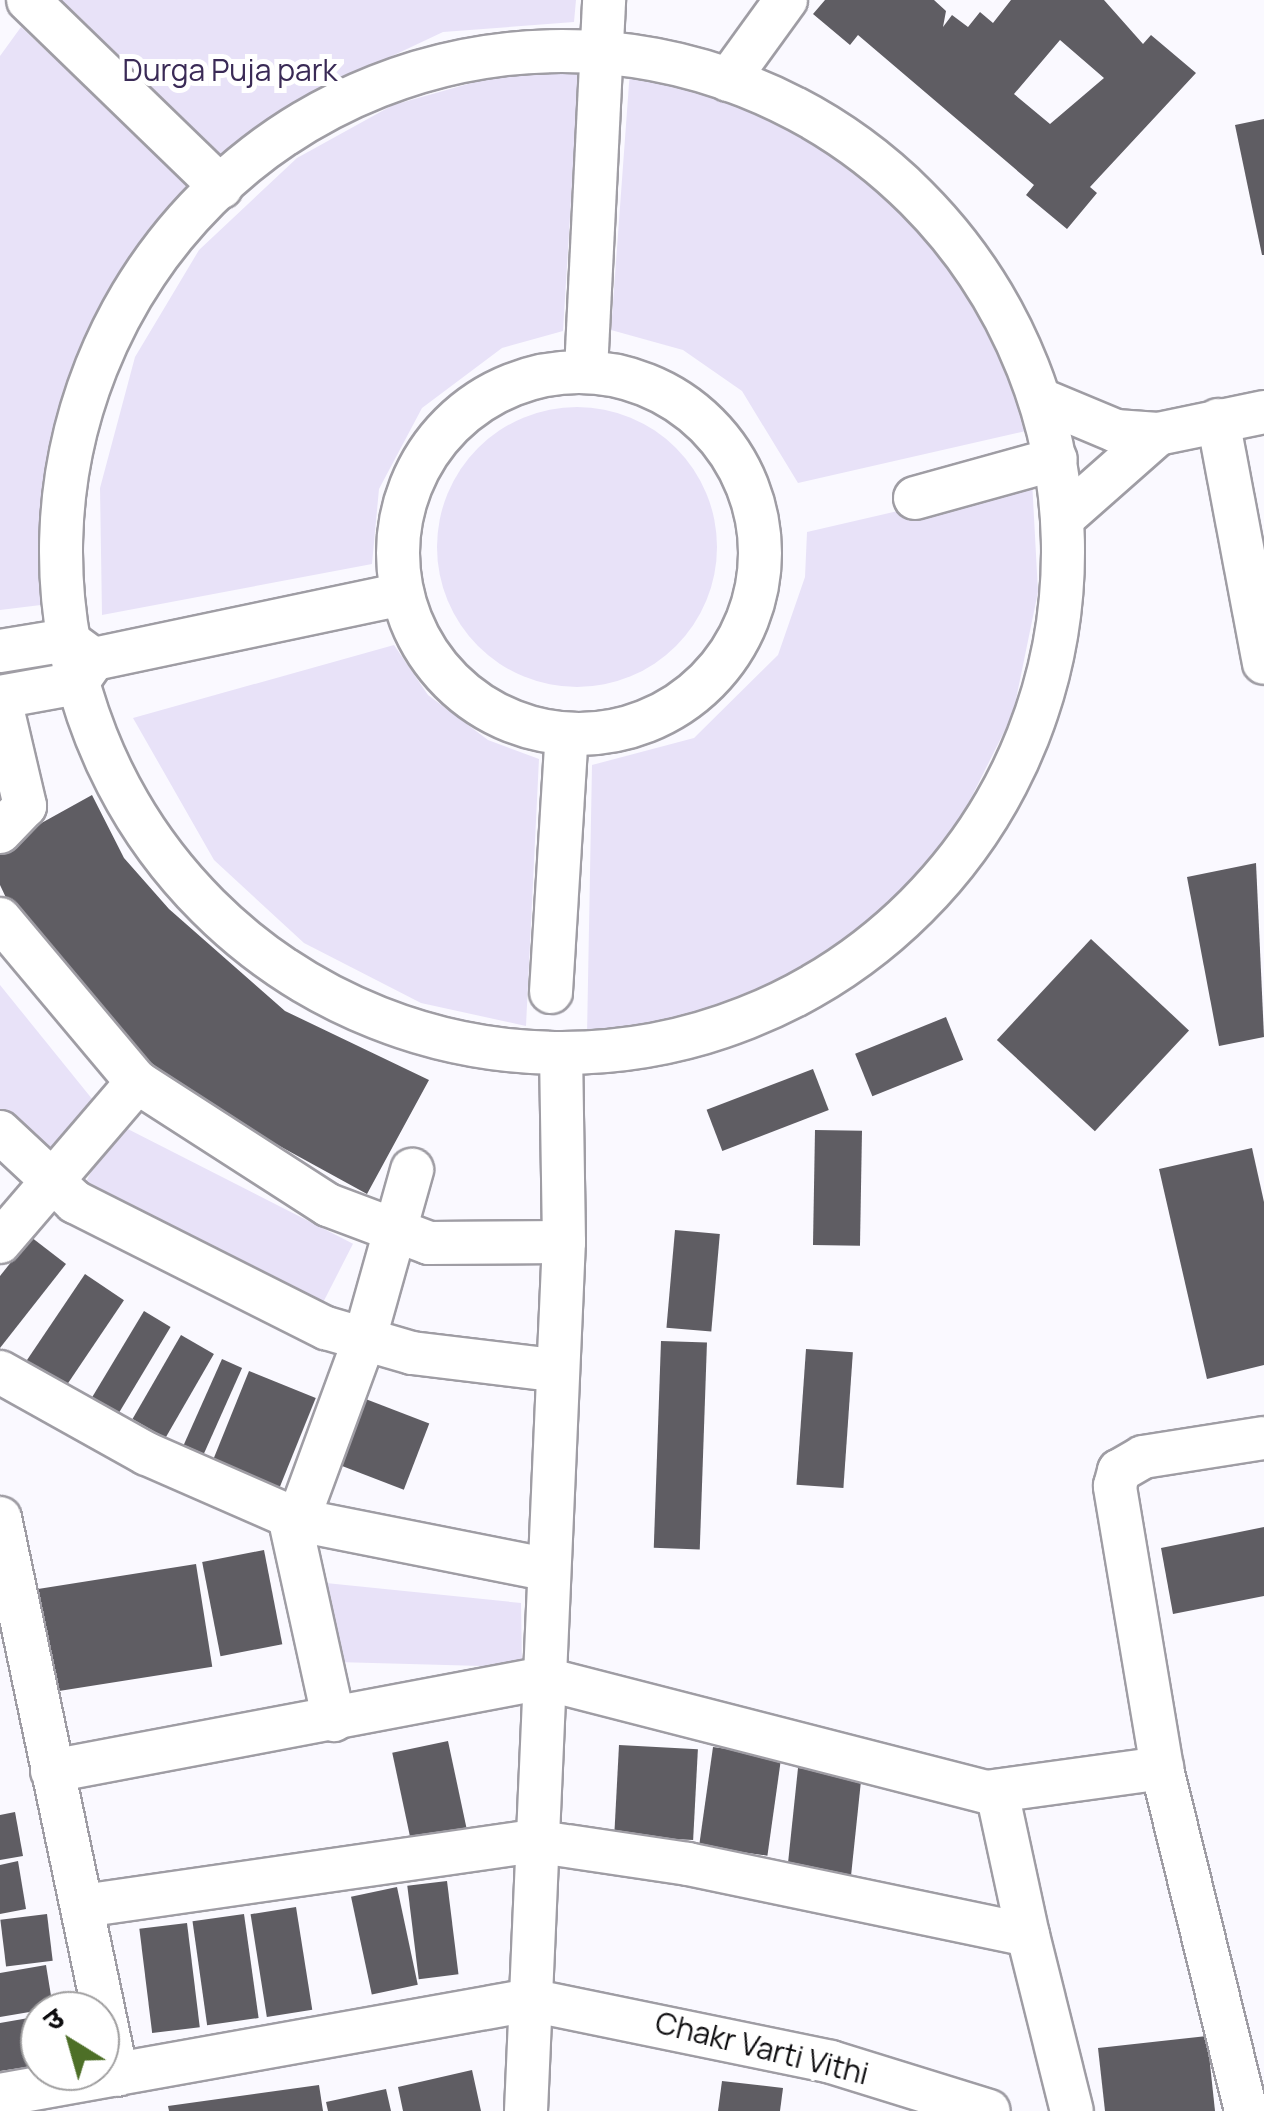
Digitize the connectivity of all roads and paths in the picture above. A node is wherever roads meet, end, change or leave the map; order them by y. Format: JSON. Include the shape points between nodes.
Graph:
{"nodes":[{"id":1,"x":28,"y":0,"type":"edge"},
{"id":2,"x":604,"y":0,"type":"edge"},
{"id":3,"x":786,"y":0,"type":"edge"},
{"id":4,"x":601,"y":52,"type":"junction"},
{"id":5,"x":728,"y":80,"type":"junction"},
{"id":6,"x":221,"y":186,"type":"junction"},
{"id":7,"x":586,"y":372,"type":"junction"},
{"id":8,"x":1042,"y":400,"type":"junction"},
{"id":9,"x":1264,"y":412,"type":"edge"},
{"id":10,"x":1218,"y":420,"type":"junction"},
{"id":11,"x":1158,"y":434,"type":"junction"},
{"id":12,"x":1056,"y":459,"type":"junction"},
{"id":13,"x":915,"y":498,"type":"dead end"},
{"id":14,"x":1064,"y":517,"type":"junction"},
{"id":15,"x":402,"y":594,"type":"junction"},
{"id":16,"x":1258,"y":598,"type":"edge"},
{"id":17,"x":0,"y":651,"type":"edge"},
{"id":18,"x":79,"y":661,"type":"junction"},
{"id":19,"x":1264,"y":662,"type":"edge"},
{"id":20,"x":0,"y":698,"type":"edge"},
{"id":21,"x":566,"y":734,"type":"junction"},
{"id":22,"x":0,"y":832,"type":"edge"},
{"id":23,"x":0,"y":920,"type":"edge"},
{"id":24,"x":551,"y":992,"type":"dead end"},
{"id":25,"x":561,"y":1054,"type":"junction"},
{"id":26,"x":137,"y":1082,"type":"junction"},
{"id":27,"x":0,"y":1132,"type":"edge"},
{"id":28,"x":412,"y":1170,"type":"dead end"},
{"id":29,"x":49,"y":1182,"type":"junction"},
{"id":30,"x":395,"y":1235,"type":"junction"},
{"id":31,"x":0,"y":1242,"type":"edge"},
{"id":32,"x":564,"y":1242,"type":"junction"},
{"id":33,"x":364,"y":1341,"type":"junction"},
{"id":34,"x":552,"y":1370,"type":"junction"},
{"id":35,"x":0,"y":1372,"type":"edge"},
{"id":36,"x":1264,"y":1438,"type":"edge"},
{"id":37,"x":0,"y":1518,"type":"edge"},
{"id":38,"x":294,"y":1519,"type":"junction"},
{"id":39,"x":545,"y":1569,"type":"junction"},
{"id":40,"x":542,"y":1678,"type":"junction"},
{"id":41,"x":334,"y":1720,"type":"junction"},
{"id":42,"x":1162,"y":1768,"type":"junction"},
{"id":43,"x":52,"y":1772,"type":"junction"},
{"id":44,"x":997,"y":1792,"type":"junction"},
{"id":45,"x":533,"y":1841,"type":"junction"},
{"id":46,"x":83,"y":1906,"type":"junction"},
{"id":47,"x":1028,"y":1935,"type":"junction"},
{"id":48,"x":101,"y":1991,"type":"edge"},
{"id":49,"x":530,"y":2000,"type":"junction"},
{"id":50,"x":120,"y":2075,"type":"edge"},
{"id":51,"x":991,"y":2110,"type":"edge"},
{"id":52,"x":526,"y":2111,"type":"edge"},
{"id":53,"x":1072,"y":2111,"type":"edge"},
{"id":54,"x":1246,"y":2111,"type":"edge"}],
"edges":[{"from":1,"to":6,"type":"street"},
{"from":2,"to":4,"type":"street"},
{"from":3,"to":5,"type":"street"},
{"from":4,"to":5,"type":"street"},
{"from":4,"to":6,"type":"street","via":[[518,54],[374,90],[286,135]]},
{"from":4,"to":7,"type":"street"},
{"from":5,"to":8,"type":"street","via":[[840,134],[908,186],[992,293]]},
{"from":6,"to":18,"type":"street","via":[[132,297],[100,360],[64,498]]},
{"from":7,"to":15,"type":"street","via":[[514,384],[481,401],[428,452],[401,521]]},
{"from":7,"to":21,"type":"street","via":[[677,400],[724,442],[752,499],[760,562],[745,624],[711,677],[659,715]]},
{"from":8,"to":11,"type":"street","via":[[1116,431]]},
{"from":8,"to":12,"type":"street"},
{"from":9,"to":10,"type":"street"},
{"from":10,"to":11,"type":"street"},
{"from":10,"to":16,"type":"street"},
{"from":11,"to":14,"type":"street"},
{"from":12,"to":13,"type":"street"},
{"from":12,"to":14,"type":"street"},
{"from":14,"to":25,"type":"street","via":[[1061,608],[1042,698],[1008,782],[958,860],[908,913],[822,981],[740,1021],[652,1046]]},
{"from":15,"to":18,"type":"street"},
{"from":15,"to":21,"type":"street","via":[[425,647],[461,691],[493,713]]},
{"from":16,"to":19,"type":"street"},
{"from":17,"to":18,"type":"street"},
{"from":18,"to":20,"type":"street"},
{"from":18,"to":25,"type":"street","via":[[109,771],[157,851],[220,921],[279,966],[377,1020],[467,1046]]},
{"from":20,"to":22,"type":"street","via":[[25,806]]},
{"from":21,"to":24,"type":"street"},
{"from":23,"to":26,"type":"street"},
{"from":25,"to":32,"type":"street"},
{"from":26,"to":29,"type":"street"},
{"from":26,"to":30,"type":"street","via":[[257,1165]]},
{"from":27,"to":29,"type":"street"},
{"from":28,"to":30,"type":"street"},
{"from":29,"to":31,"type":"street"},
{"from":29,"to":33,"type":"street","via":[[159,1252]]},
{"from":30,"to":32,"type":"street","via":[[464,1246]]},
{"from":30,"to":33,"type":"street"},
{"from":32,"to":34,"type":"street"},
{"from":33,"to":34,"type":"street"},
{"from":33,"to":38,"type":"street"},
{"from":34,"to":39,"type":"street"},
{"from":35,"to":38,"type":"street","via":[[147,1454]]},
{"from":36,"to":42,"type":"street","via":[[1143,1457],[1119,1470]]},
{"from":37,"to":43,"type":"street"},
{"from":38,"to":39,"type":"street"},
{"from":38,"to":41,"type":"street"},
{"from":39,"to":40,"type":"street"},
{"from":40,"to":41,"type":"street"},
{"from":40,"to":44,"type":"street"},
{"from":40,"to":45,"type":"street"},
{"from":41,"to":43,"type":"street"},
{"from":42,"to":44,"type":"street"},
{"from":42,"to":54,"type":"street"},
{"from":43,"to":46,"type":"street"},
{"from":44,"to":47,"type":"street"},
{"from":45,"to":46,"type":"street"},
{"from":45,"to":47,"type":"street"},
{"from":45,"to":49,"type":"street"},
{"from":46,"to":48,"type":"street"},
{"from":47,"to":53,"type":"street"},
{"from":49,"to":50,"type":"street"},
{"from":49,"to":51,"type":"street","name":"Chakr Varti Vithi","via":[[682,2026]]},
{"from":49,"to":52,"type":"street"}]}
